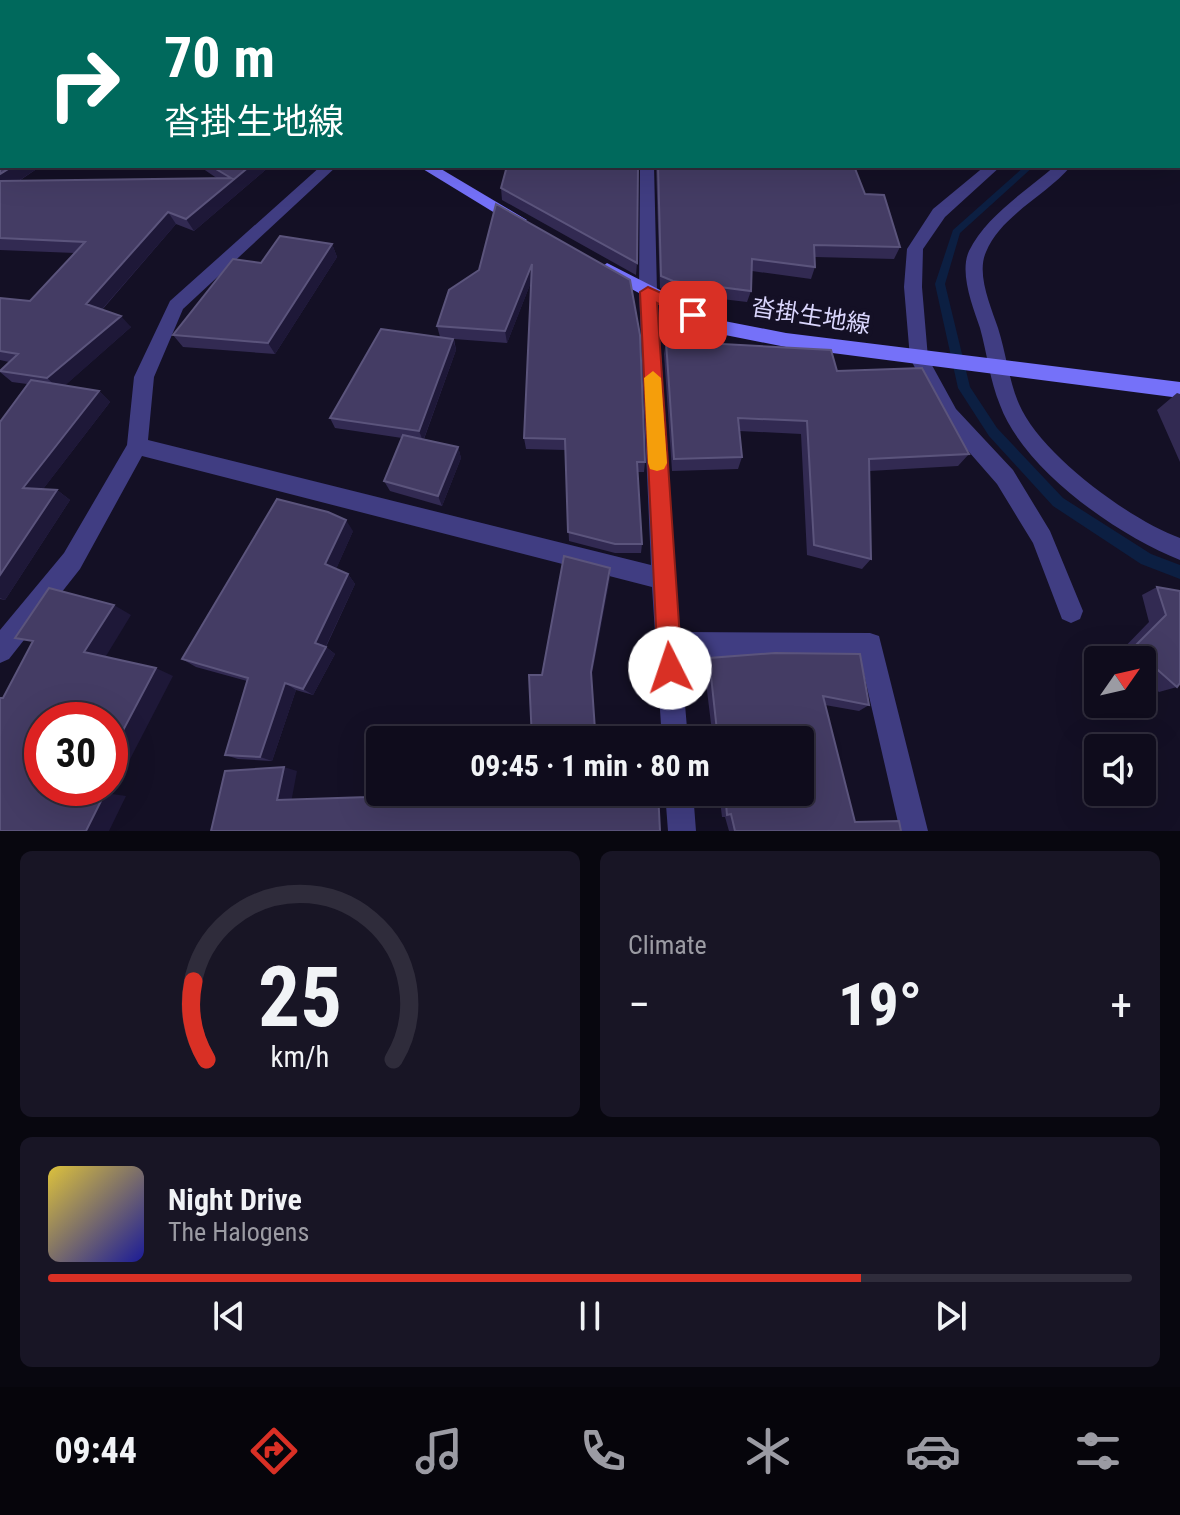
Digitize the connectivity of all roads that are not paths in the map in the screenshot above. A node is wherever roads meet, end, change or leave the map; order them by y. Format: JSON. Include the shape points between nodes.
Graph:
{"nodes":[{"id":1,"x":328,"y":168,"type":"edge"},
{"id":2,"x":429,"y":168,"type":"edge"},
{"id":3,"x":647,"y":168,"type":"edge"},
{"id":4,"x":992,"y":168,"type":"edge"},
{"id":5,"x":1062,"y":168,"type":"edge"},
{"id":6,"x":540,"y":231,"type":"edge"},
{"id":7,"x":594,"y":262,"type":"edge"},
{"id":8,"x":648,"y":292,"type":"junction"},
{"id":9,"x":919,"y":358,"type":"junction"},
{"id":10,"x":993,"y":367,"type":"junction"},
{"id":11,"x":1180,"y":390,"type":"edge"},
{"id":12,"x":137,"y":446,"type":"junction"},
{"id":13,"x":1180,"y":549,"type":"edge"},
{"id":14,"x":663,"y":579,"type":"junction"},
{"id":15,"x":1071,"y":611,"type":"dead end"},
{"id":16,"x":668,"y":644,"type":"junction"},
{"id":17,"x":0,"y":650,"type":"edge"},
{"id":18,"x":674,"y":726,"type":"edge"},
{"id":19,"x":680,"y":806,"type":"edge"},
{"id":20,"x":682,"y":831,"type":"edge"},
{"id":21,"x":914,"y":831,"type":"edge"}],
"edges":[{"from":1,"to":12,"type":"street","via":[[176,305],[144,377]]},
{"from":2,"to":6,"type":"main road"},
{"from":3,"to":8,"type":"street"},
{"from":4,"to":9,"type":"street","via":[[939,213],[915,249]]},
{"from":5,"to":10,"type":"street","via":[[991,230],[976,254],[977,291]]},
{"from":7,"to":8,"type":"main road","name":"沓掛生地線"},
{"from":8,"to":9,"type":"main road","name":"沓掛生地線","via":[[715,326]]},
{"from":8,"to":14,"type":"street"},
{"from":9,"to":10,"type":"main road","name":"沓掛生地線"},
{"from":9,"to":15,"type":"street","via":[[949,415],[1005,477],[1042,538]]},
{"from":10,"to":11,"type":"main road","name":"沓掛生地線"},
{"from":10,"to":13,"type":"street","via":[[1026,435],[1083,492],[1154,539]]},
{"from":12,"to":14,"type":"street"},
{"from":12,"to":17,"type":"street","via":[[72,561]]},
{"from":14,"to":16,"type":"street"},
{"from":16,"to":18,"type":"street"},
{"from":16,"to":21,"type":"street","via":[[870,645]]},
{"from":19,"to":20,"type":"street"}]}
